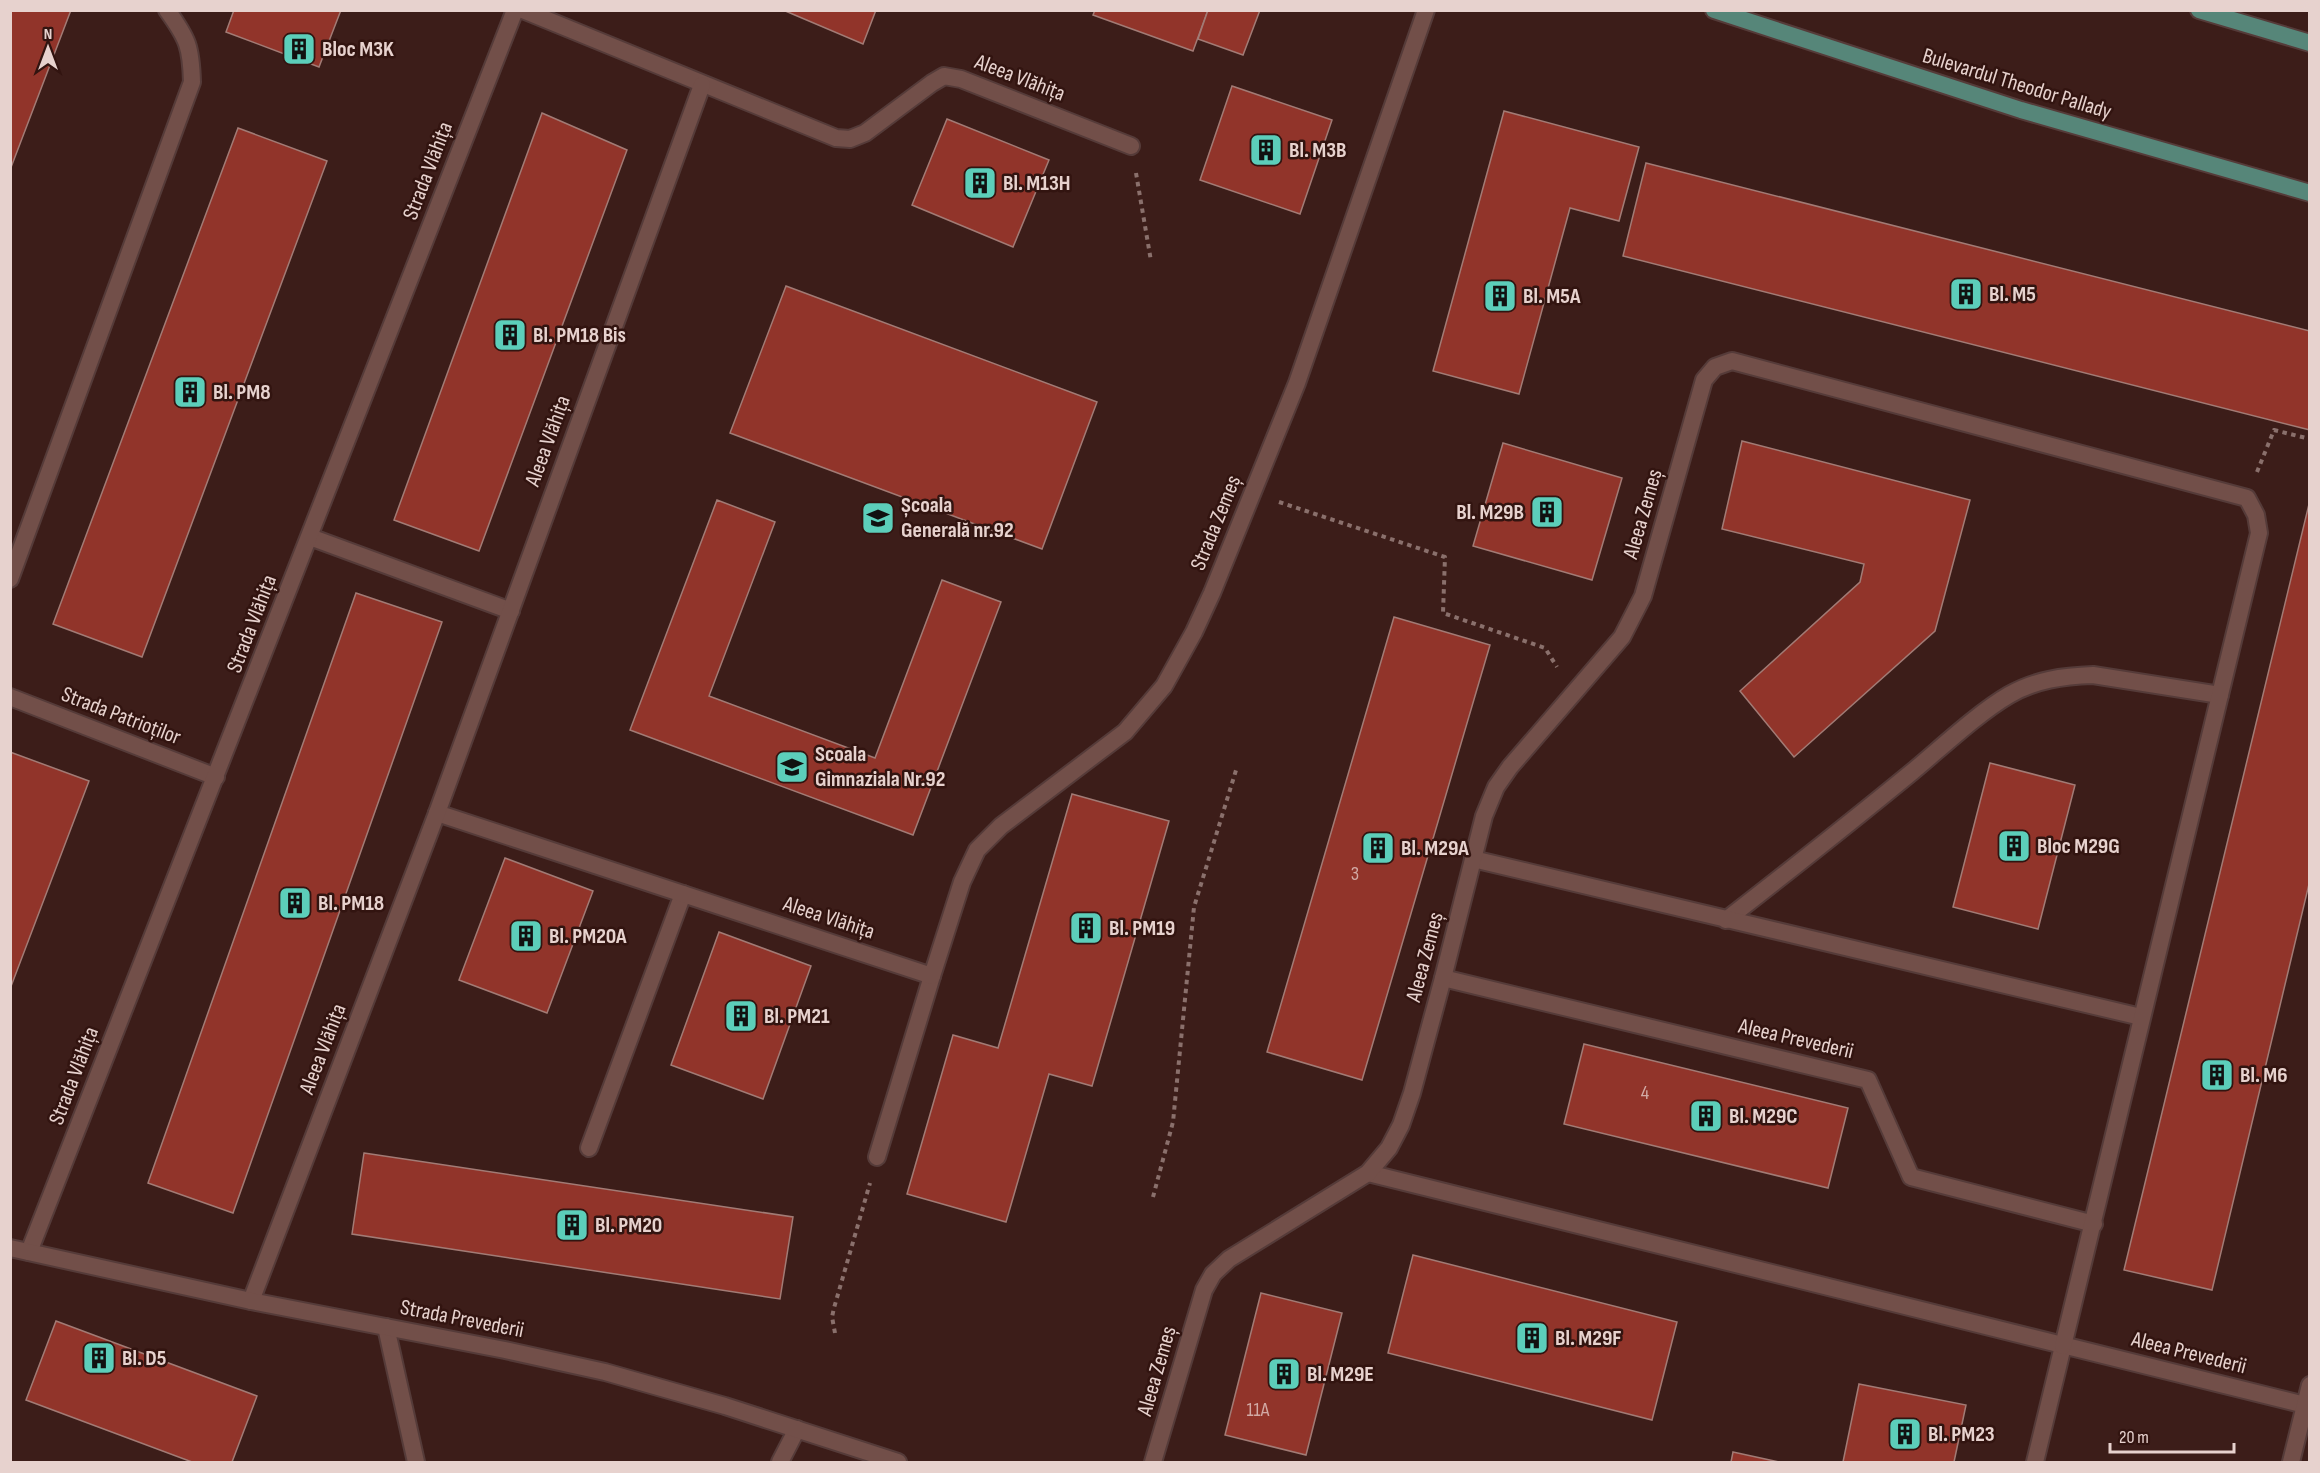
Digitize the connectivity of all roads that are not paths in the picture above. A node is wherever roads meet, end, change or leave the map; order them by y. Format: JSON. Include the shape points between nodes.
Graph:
{"nodes":[{"id":1,"x":167,"y":10,"type":"edge"},
{"id":2,"x":515,"y":10,"type":"edge"},
{"id":3,"x":523,"y":10,"type":"edge"},
{"id":4,"x":1426,"y":10,"type":"edge"},
{"id":5,"x":1714,"y":10,"type":"edge"},
{"id":6,"x":2199,"y":10,"type":"edge"},
{"id":7,"x":2310,"y":43,"type":"edge"},
{"id":8,"x":702,"y":85,"type":"junction"},
{"id":9,"x":1131,"y":146,"type":"road end"},
{"id":10,"x":2310,"y":193,"type":"edge"},
{"id":11,"x":310,"y":537,"type":"junction"},
{"id":12,"x":10,"y":579,"type":"edge"},
{"id":13,"x":511,"y":610,"type":"junction"},
{"id":14,"x":2220,"y":694,"type":"junction"},
{"id":15,"x":10,"y":697,"type":"edge"},
{"id":16,"x":216,"y":777,"type":"junction"},
{"id":17,"x":437,"y":813,"type":"junction"},
{"id":18,"x":1473,"y":859,"type":"junction"},
{"id":19,"x":683,"y":894,"type":"junction"},
{"id":20,"x":1726,"y":920,"type":"junction"},
{"id":21,"x":932,"y":976,"type":"junction"},
{"id":22,"x":1443,"y":978,"type":"junction"},
{"id":23,"x":2141,"y":1017,"type":"junction"},
{"id":24,"x":589,"y":1148,"type":"dead end"},
{"id":25,"x":878,"y":1157,"type":"road end"},
{"id":26,"x":1368,"y":1173,"type":"junction"},
{"id":27,"x":2094,"y":1224,"type":"junction"},
{"id":28,"x":10,"y":1248,"type":"edge"},
{"id":29,"x":29,"y":1252,"type":"junction"},
{"id":30,"x":251,"y":1301,"type":"junction"},
{"id":31,"x":386,"y":1327,"type":"junction"},
{"id":32,"x":2063,"y":1346,"type":"junction"},
{"id":33,"x":2310,"y":1385,"type":"edge"},
{"id":34,"x":2305,"y":1405,"type":"junction"},
{"id":35,"x":798,"y":1430,"type":"junction"},
{"id":36,"x":416,"y":1462,"type":"edge"},
{"id":37,"x":780,"y":1462,"type":"edge"},
{"id":38,"x":898,"y":1462,"type":"edge"},
{"id":39,"x":1153,"y":1462,"type":"edge"},
{"id":40,"x":2035,"y":1462,"type":"edge"},
{"id":41,"x":2291,"y":1462,"type":"edge"}],
"edges":[{"from":1,"to":12,"type":"street","via":[[191,53],[192,82]]},
{"from":2,"to":11,"type":"street","name":"Strada Vlăhița"},
{"from":3,"to":8,"type":"street","name":"Aleea Vlăhița"},
{"from":4,"to":21,"type":"street","name":"Strada Zemeș","via":[[1297,382],[1194,632],[1164,686],[1125,732],[1001,826],[977,850],[962,882]]},
{"from":5,"to":10,"type":"main road","name":"Bulevardul Theodor Pallady","via":[[2021,110]]},
{"from":6,"to":7,"type":"main road"},
{"from":8,"to":9,"type":"street","name":"Aleea Vlăhița","via":[[836,138],[850,139],[865,133],[944,76],[961,79]]},
{"from":8,"to":13,"type":"street","name":"Aleea Vlăhița"},
{"from":11,"to":13,"type":"street"},
{"from":11,"to":16,"type":"street","name":"Strada Vlăhița"},
{"from":13,"to":17,"type":"street","name":"Aleea Vlăhița"},
{"from":14,"to":18,"type":"street","name":"Aleea Zemeș","via":[[2259,533],[2247,498],[1732,361],[1715,367],[1704,380],[1643,596],[1622,637],[1496,787]]},
{"from":14,"to":20,"type":"street","via":[[2092,675],[2038,681],[2008,695]]},
{"from":14,"to":23,"type":"street"},
{"from":15,"to":16,"type":"street","name":"Strada Patrioților"},
{"from":16,"to":29,"type":"street","name":"Strada Vlăhița"},
{"from":17,"to":19,"type":"street","name":"Aleea Vlăhița"},
{"from":17,"to":30,"type":"street","name":"Aleea Vlăhița"},
{"from":18,"to":20,"type":"street"},
{"from":18,"to":22,"type":"street","name":"Aleea Zemeș"},
{"from":19,"to":21,"type":"street","name":"Aleea Vlăhița"},
{"from":19,"to":24,"type":"street"},
{"from":20,"to":23,"type":"street"},
{"from":21,"to":25,"type":"street","name":"Strada Zemeș"},
{"from":22,"to":26,"type":"street","name":"Aleea Zemeș","via":[[1401,1125],[1389,1148]]},
{"from":22,"to":27,"type":"street","name":"Aleea Prevederii","via":[[1868,1080],[1911,1177]]},
{"from":23,"to":27,"type":"street"},
{"from":26,"to":32,"type":"street","name":"Aleea Prevederii"},
{"from":26,"to":39,"type":"street","name":"Aleea Zemeș","via":[[1228,1259],[1213,1274],[1204,1290]]},
{"from":27,"to":32,"type":"street"},
{"from":28,"to":29,"type":"street","name":"Strada Prevederii"},
{"from":29,"to":30,"type":"street","name":"Strada Prevederii"},
{"from":30,"to":31,"type":"street","name":"Strada Prevederii"},
{"from":31,"to":35,"type":"street","name":"Strada Prevederii","via":[[605,1372]]},
{"from":31,"to":36,"type":"street"},
{"from":32,"to":34,"type":"street","name":"Aleea Prevederii"},
{"from":32,"to":40,"type":"street"},
{"from":33,"to":34,"type":"street"},
{"from":34,"to":41,"type":"street"},
{"from":35,"to":37,"type":"street"},
{"from":35,"to":38,"type":"street","name":"Strada Prevederii"}]}
